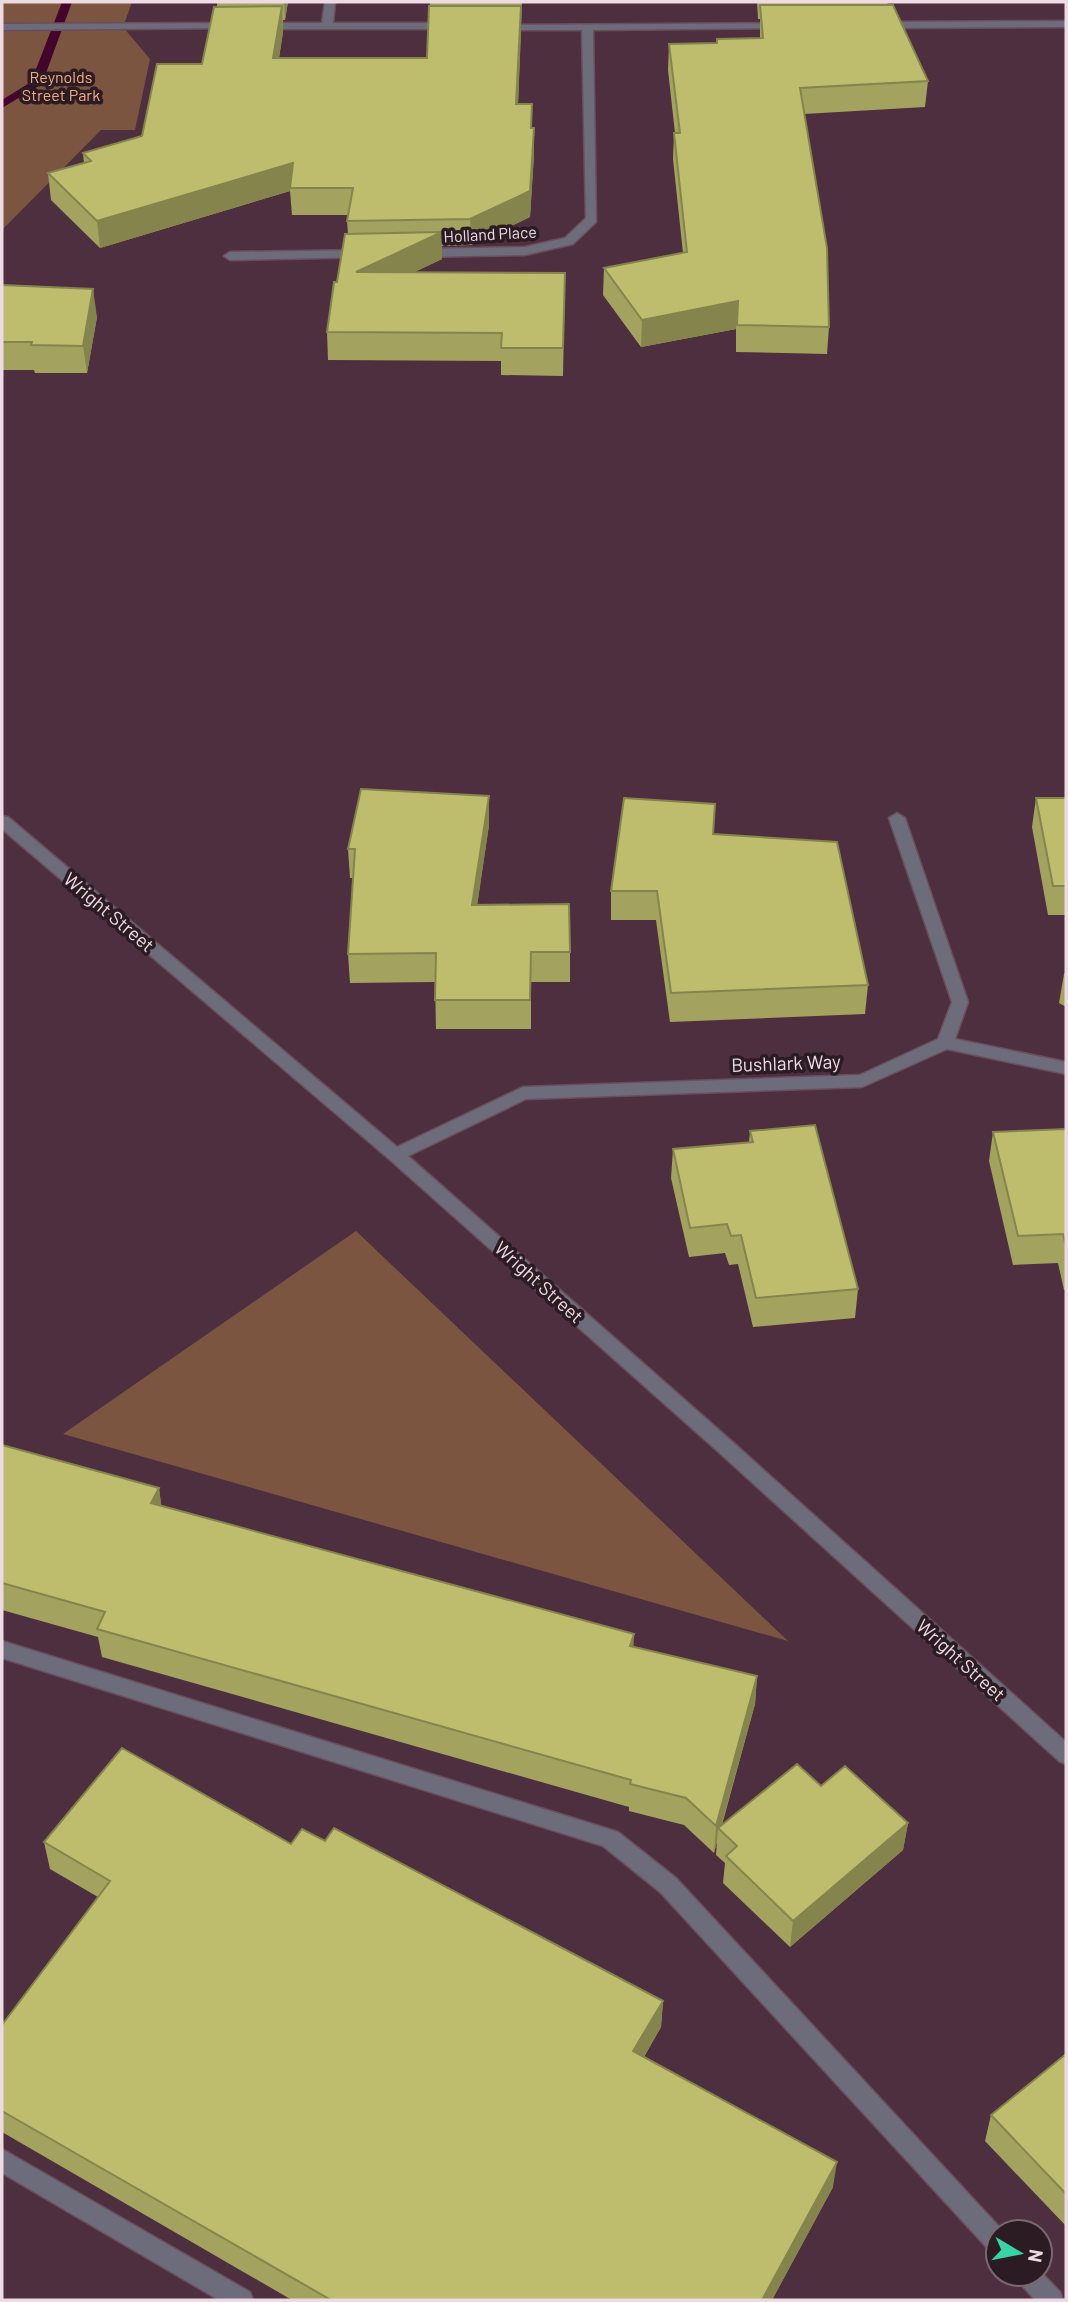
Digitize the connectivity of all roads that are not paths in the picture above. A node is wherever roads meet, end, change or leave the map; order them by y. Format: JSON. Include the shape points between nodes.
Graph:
{"nodes":[{"id":1,"x":330,"y":2,"type":"edge"},
{"id":2,"x":1066,"y":24,"type":"edge"},
{"id":3,"x":875,"y":25,"type":"edge"},
{"id":4,"x":327,"y":26,"type":"junction"},
{"id":5,"x":464,"y":26,"type":"edge"},
{"id":6,"x":792,"y":26,"type":"edge"},
{"id":7,"x":2,"y":27,"type":"edge"},
{"id":8,"x":491,"y":27,"type":"edge"},
{"id":9,"x":587,"y":27,"type":"junction"},
{"id":10,"x":377,"y":254,"type":"edge"},
{"id":11,"x":404,"y":254,"type":"edge"},
{"id":12,"x":230,"y":256,"type":"dead end"},
{"id":13,"x":897,"y":818,"type":"dead end"},
{"id":14,"x":2,"y":821,"type":"edge"},
{"id":15,"x":945,"y":1043,"type":"junction"},
{"id":16,"x":1066,"y":1068,"type":"edge"},
{"id":17,"x":395,"y":1155,"type":"junction"},
{"id":18,"x":2,"y":1649,"type":"edge"},
{"id":19,"x":1066,"y":1755,"type":"edge"},
{"id":20,"x":2,"y":2160,"type":"edge"},
{"id":21,"x":984,"y":2227,"type":"edge"},
{"id":22,"x":241,"y":2300,"type":"edge"}],
"edges":[{"from":1,"to":4,"type":"street"},
{"from":2,"to":3,"type":"street"},
{"from":4,"to":5,"type":"street"},
{"from":4,"to":7,"type":"street"},
{"from":6,"to":9,"type":"street"},
{"from":8,"to":9,"type":"street"},
{"from":9,"to":11,"type":"street","name":"Holland Place","via":[[592,219],[569,242],[525,251]]},
{"from":10,"to":12,"type":"street"},
{"from":13,"to":15,"type":"street","via":[[960,1002]]},
{"from":14,"to":17,"type":"street","name":"Wright Street"},
{"from":15,"to":16,"type":"street"},
{"from":15,"to":17,"type":"street","name":"Bushlark Way","via":[[862,1082],[523,1093]]},
{"from":17,"to":19,"type":"street","name":"Wright Street"},
{"from":18,"to":21,"type":"street","via":[[611,1839],[668,1885]]},
{"from":20,"to":22,"type":"street"}]}
